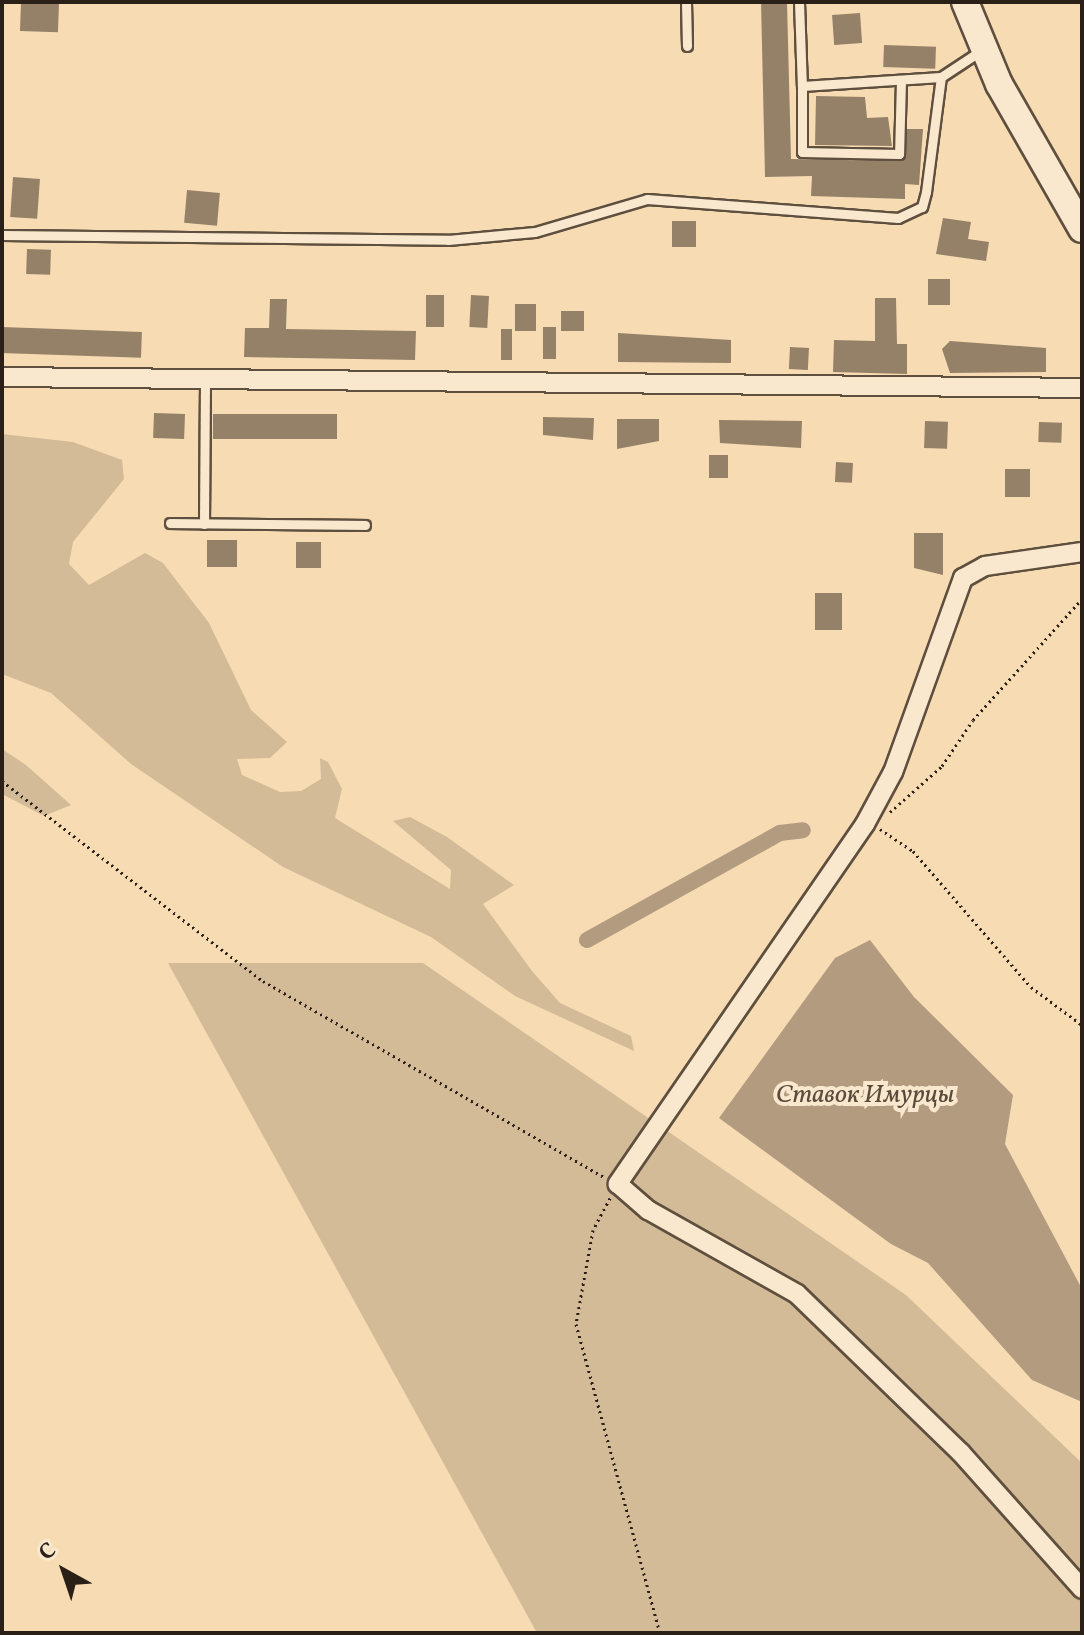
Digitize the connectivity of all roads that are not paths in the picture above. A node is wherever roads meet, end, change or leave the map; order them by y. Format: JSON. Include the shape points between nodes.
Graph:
{"nodes":[{"id":1,"x":686,"y":2,"type":"edge"},
{"id":2,"x":799,"y":2,"type":"edge"},
{"id":3,"x":965,"y":2,"type":"edge"},
{"id":4,"x":687,"y":46,"type":"dead end"},
{"id":5,"x":982,"y":50,"type":"junction"},
{"id":6,"x":941,"y":77,"type":"junction"},
{"id":7,"x":901,"y":80,"type":"junction"},
{"id":8,"x":802,"y":86,"type":"junction"},
{"id":9,"x":1082,"y":229,"type":"edge"},
{"id":10,"x":2,"y":235,"type":"edge"},
{"id":11,"x":2,"y":377,"type":"edge"},
{"id":12,"x":205,"y":381,"type":"junction"},
{"id":13,"x":1082,"y":388,"type":"edge"},
{"id":14,"x":170,"y":523,"type":"dead end"},
{"id":15,"x":204,"y":524,"type":"junction"},
{"id":16,"x":365,"y":525,"type":"dead end"},
{"id":17,"x":1082,"y":552,"type":"edge"},
{"id":18,"x":1082,"y":1589,"type":"edge"}],
"edges":[{"from":1,"to":4,"type":"lane"},
{"from":2,"to":8,"type":"lane"},
{"from":3,"to":5,"type":"main road"},
{"from":5,"to":6,"type":"lane"},
{"from":5,"to":9,"type":"main road"},
{"from":6,"to":7,"type":"lane"},
{"from":6,"to":10,"type":"lane","via":[[922,207],[898,218],[647,199],[535,232],[448,240]]},
{"from":7,"to":8,"type":"lane"},
{"from":7,"to":8,"type":"lane","via":[[899,154],[802,152]]},
{"from":11,"to":12,"type":"street"},
{"from":12,"to":13,"type":"street"},
{"from":12,"to":15,"type":"lane"},
{"from":14,"to":15,"type":"lane"},
{"from":15,"to":16,"type":"lane"},
{"from":17,"to":18,"type":"street","via":[[985,566],[963,578],[893,772],[860,831],[618,1184],[648,1210],[797,1294],[961,1453]]}]}
